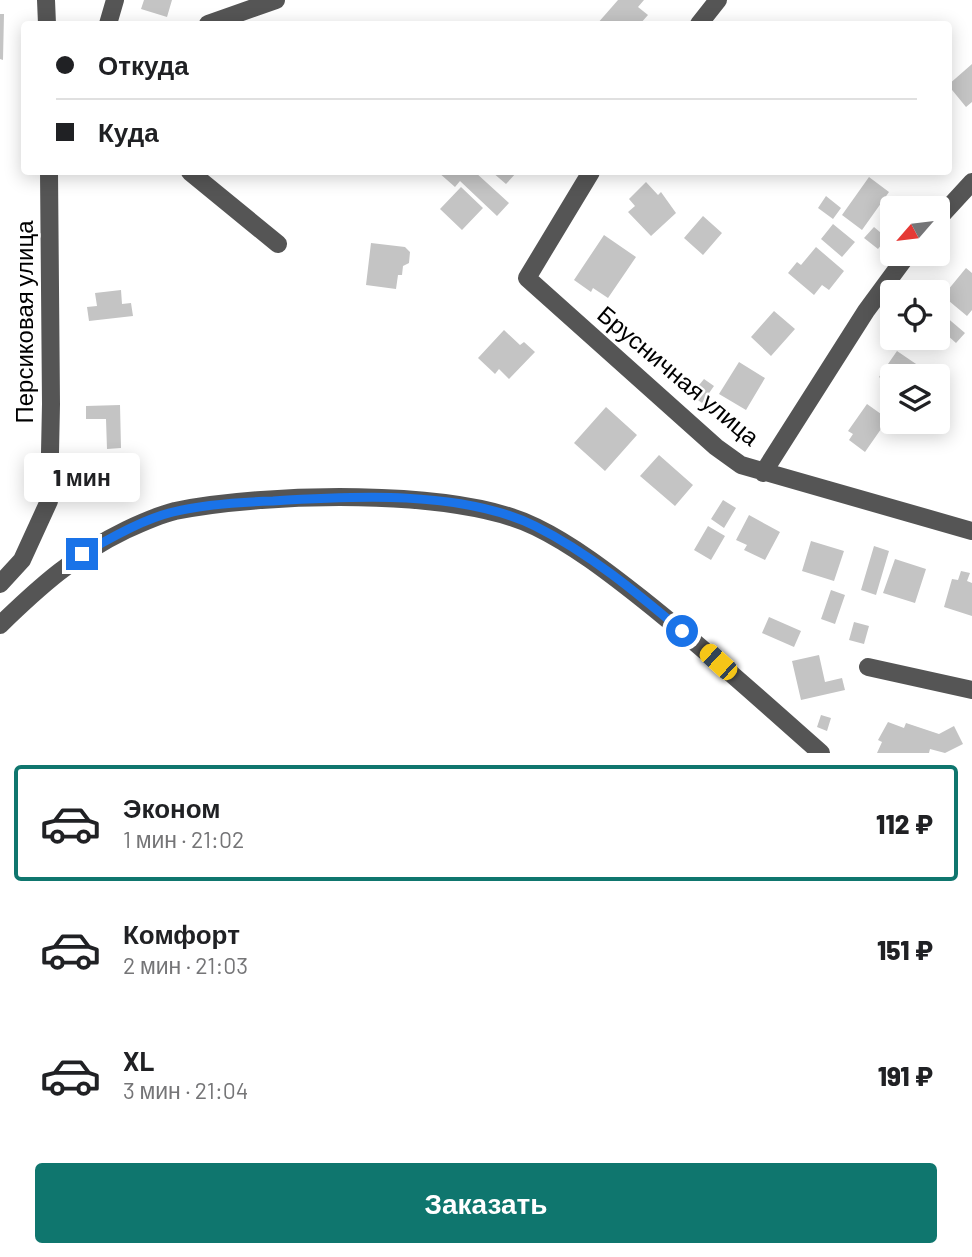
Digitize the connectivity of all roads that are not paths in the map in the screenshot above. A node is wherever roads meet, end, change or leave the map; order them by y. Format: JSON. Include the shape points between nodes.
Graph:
{"nodes":[{"id":1,"x":47,"y":0,"type":"edge"},
{"id":2,"x":115,"y":0,"type":"edge"},
{"id":3,"x":276,"y":0,"type":"edge"},
{"id":4,"x":718,"y":0,"type":"edge"},
{"id":5,"x":47,"y":21,"type":"edge"},
{"id":6,"x":109,"y":21,"type":"edge"},
{"id":7,"x":216,"y":21,"type":"edge"},
{"id":8,"x":701,"y":21,"type":"edge"},
{"id":9,"x":48,"y":175,"type":"edge"},
{"id":10,"x":194,"y":175,"type":"edge"},
{"id":11,"x":589,"y":175,"type":"edge"},
{"id":12,"x":972,"y":182,"type":"edge"},
{"id":13,"x":950,"y":206,"type":"edge"},
{"id":14,"x":278,"y":244,"type":"dead end"},
{"id":15,"x":899,"y":266,"type":"edge"},
{"id":16,"x":764,"y":473,"type":"junction"},
{"id":17,"x":972,"y":531,"type":"edge"},
{"id":18,"x":0,"y":584,"type":"edge"},
{"id":19,"x":0,"y":625,"type":"edge"},
{"id":20,"x":869,"y":667,"type":"dead end"},
{"id":21,"x":972,"y":690,"type":"edge"},
{"id":22,"x":821,"y":753,"type":"edge"}],
"edges":[{"from":1,"to":5,"type":"street"},
{"from":2,"to":6,"type":"street"},
{"from":3,"to":7,"type":"street"},
{"from":4,"to":8,"type":"street"},
{"from":9,"to":18,"type":"street","name":"Персиковая улица","via":[[49,501],[22,559]]},
{"from":10,"to":14,"type":"street"},
{"from":11,"to":16,"type":"street","name":"Брусничная улица","via":[[527,278],[716,447],[741,465]]},
{"from":12,"to":13,"type":"street"},
{"from":15,"to":16,"type":"street"},
{"from":16,"to":17,"type":"street","name":"Брусничная улица"},
{"from":19,"to":22,"type":"street","via":[[65,565],[126,530],[172,512],[230,503],[345,498],[488,510],[534,526],[615,577]]},
{"from":20,"to":21,"type":"street"}]}
